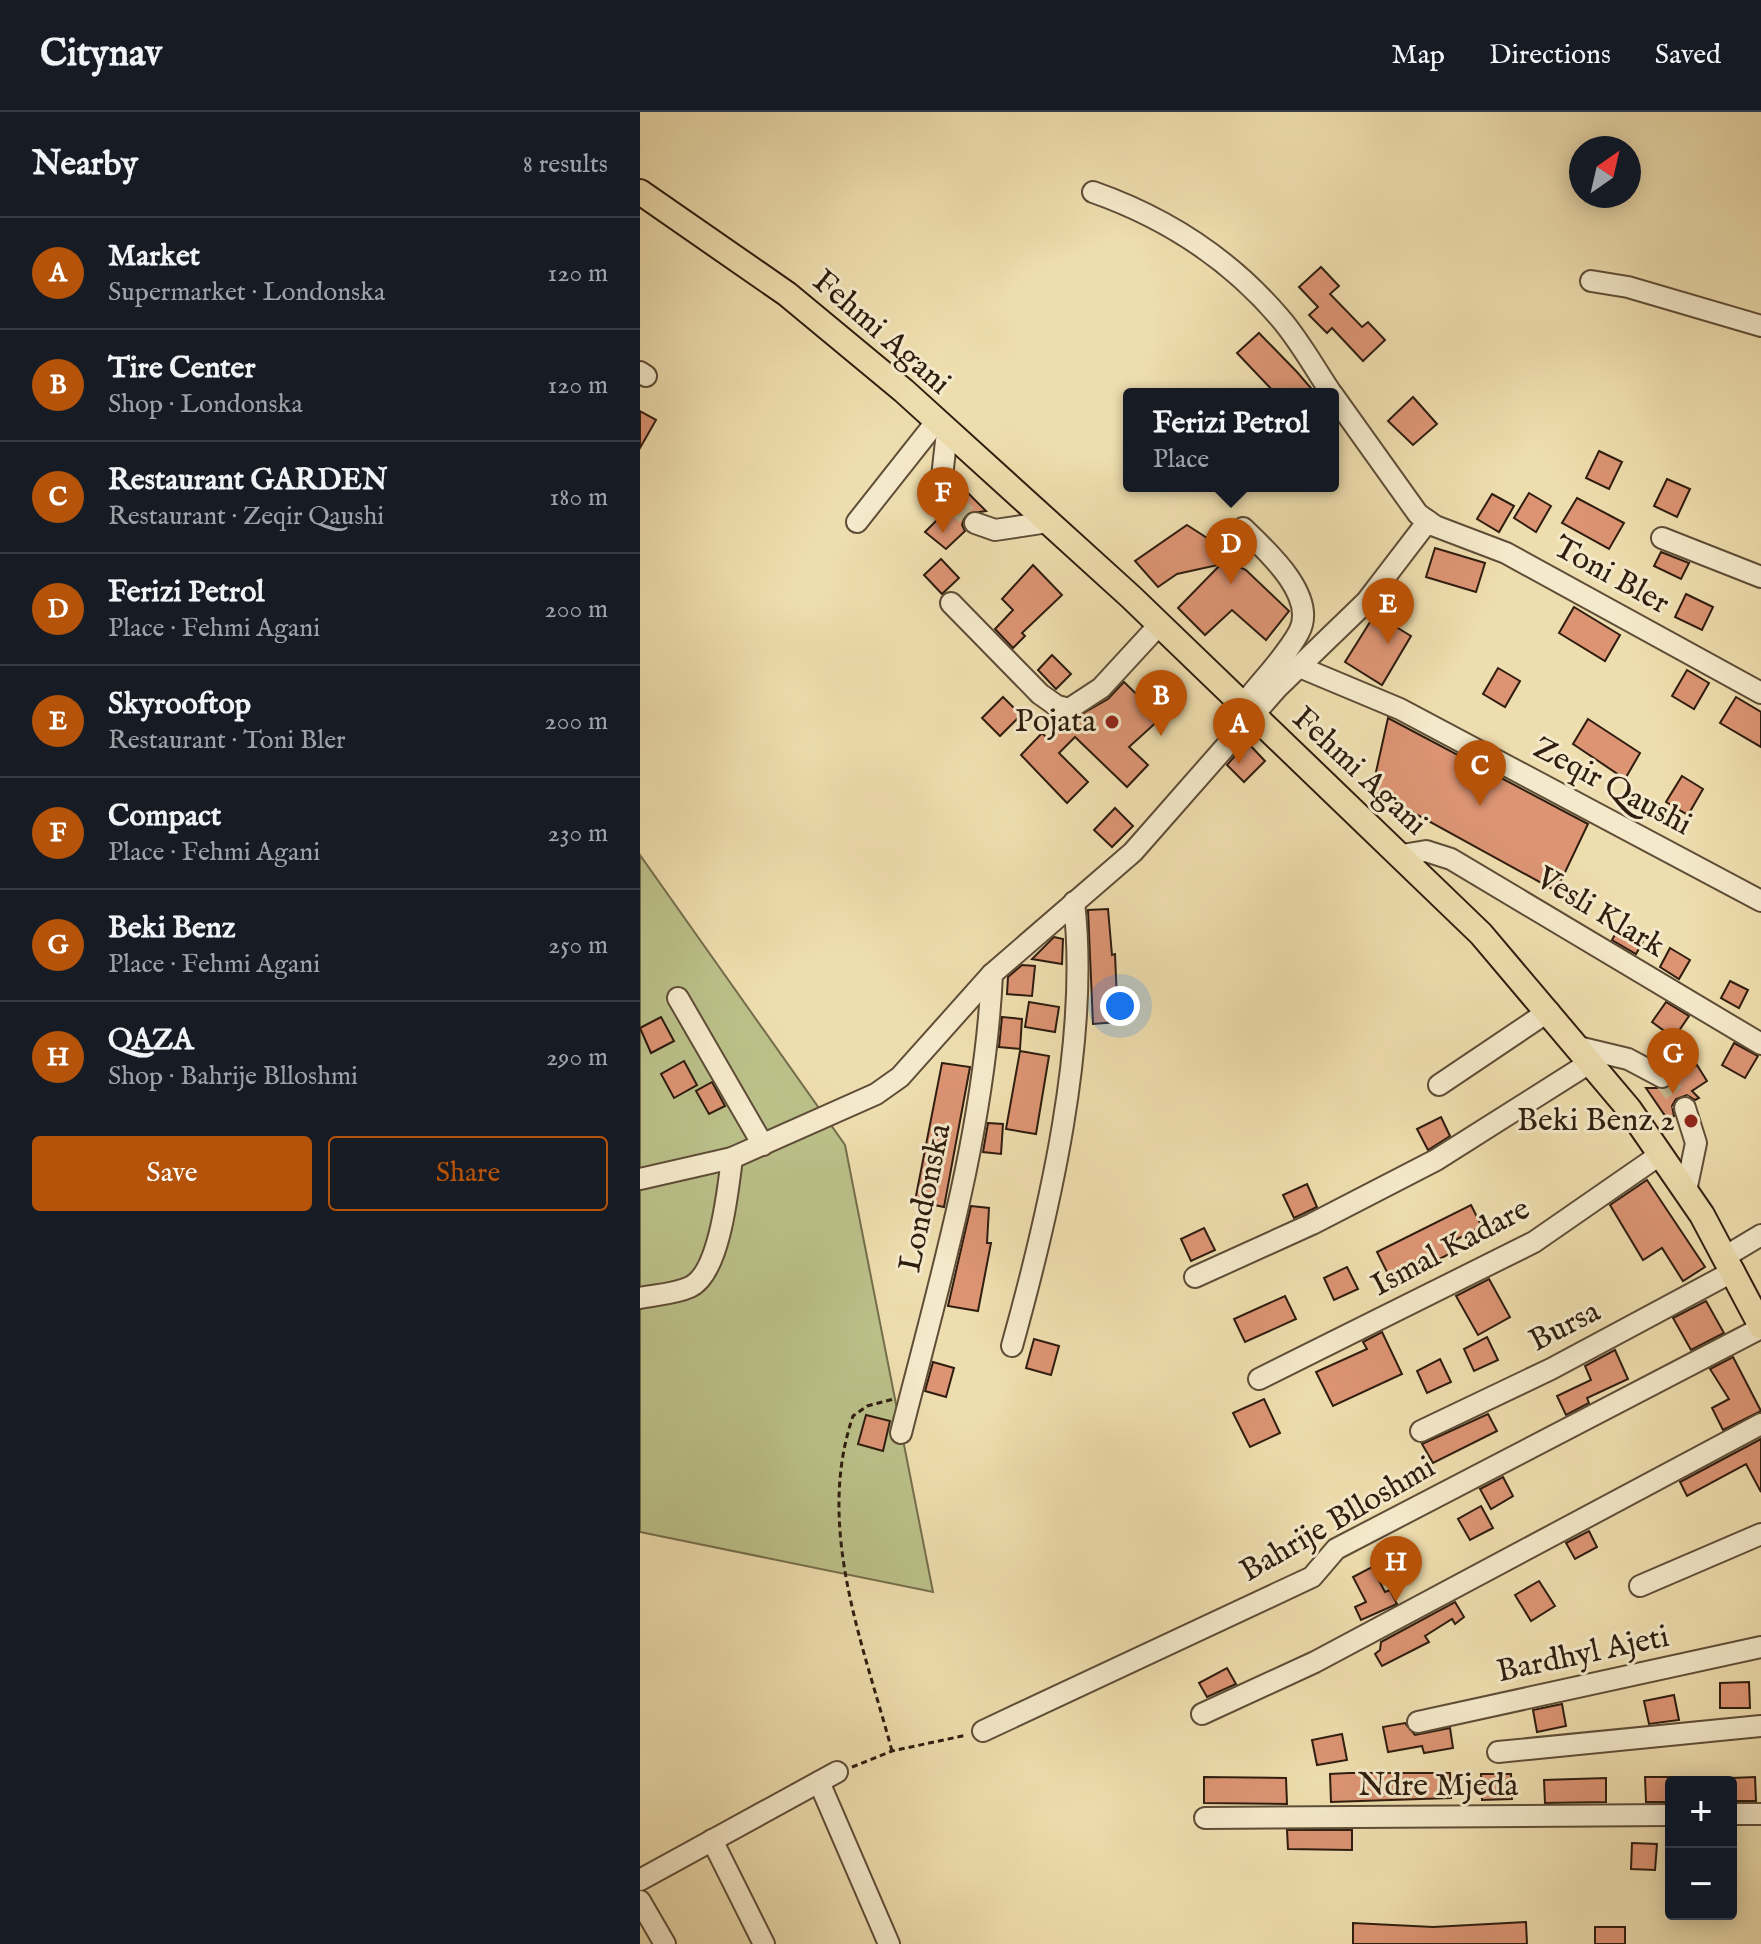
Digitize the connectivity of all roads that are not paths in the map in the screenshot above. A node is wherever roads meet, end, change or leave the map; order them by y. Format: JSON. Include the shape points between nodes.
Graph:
{"nodes":[{"id":1,"x":640,"y":192,"type":"edge"},
{"id":2,"x":1093,"y":192,"type":"dead end"},
{"id":3,"x":1591,"y":281,"type":"dead end"},
{"id":4,"x":1761,"y":326,"type":"edge"},
{"id":5,"x":1329,"y":388,"type":"edge"},
{"id":6,"x":1339,"y":403,"type":"edge"},
{"id":7,"x":942,"y":427,"type":"junction"},
{"id":8,"x":952,"y":501,"type":"tunnel mouth"},
{"id":9,"x":1428,"y":521,"type":"junction"},
{"id":10,"x":857,"y":522,"type":"dead end"},
{"id":11,"x":1048,"y":522,"type":"junction"},
{"id":12,"x":975,"y":523,"type":"tunnel mouth"},
{"id":13,"x":1243,"y":528,"type":"dead end"},
{"id":14,"x":1662,"y":538,"type":"dead end"},
{"id":15,"x":1761,"y":577,"type":"edge"},
{"id":16,"x":951,"y":603,"type":"dead end"},
{"id":17,"x":1158,"y":626,"type":"junction"},
{"id":18,"x":1302,"y":668,"type":"junction"},
{"id":19,"x":1761,"y":693,"type":"edge"},
{"id":20,"x":1247,"y":711,"type":"junction"},
{"id":21,"x":1402,"y":855,"type":"junction"},
{"id":22,"x":1761,"y":901,"type":"edge"},
{"id":23,"x":1074,"y":902,"type":"junction"},
{"id":24,"x":992,"y":974,"type":"junction"},
{"id":25,"x":678,"y":998,"type":"dead end"},
{"id":26,"x":1549,"y":1011,"type":"junction"},
{"id":27,"x":1761,"y":1044,"type":"edge"},
{"id":28,"x":1585,"y":1054,"type":"junction"},
{"id":29,"x":1662,"y":1077,"type":"tunnel mouth"},
{"id":30,"x":1439,"y":1085,"type":"dead end"},
{"id":31,"x":1685,"y":1108,"type":"tunnel mouth"},
{"id":32,"x":763,"y":1145,"type":"junction"},
{"id":33,"x":1661,"y":1154,"type":"junction"},
{"id":34,"x":732,"y":1158,"type":"junction"},
{"id":35,"x":640,"y":1179,"type":"edge"},
{"id":36,"x":1686,"y":1191,"type":"junction"},
{"id":37,"x":1761,"y":1235,"type":"edge"},
{"id":38,"x":1730,"y":1263,"type":"junction"},
{"id":39,"x":1195,"y":1277,"type":"dead end"},
{"id":40,"x":640,"y":1298,"type":"edge"},
{"id":41,"x":1761,"y":1327,"type":"edge"},
{"id":42,"x":1012,"y":1346,"type":"dead end"},
{"id":43,"x":1259,"y":1379,"type":"dead end"},
{"id":44,"x":1761,"y":1424,"type":"edge"},
{"id":45,"x":1421,"y":1431,"type":"dead end"},
{"id":46,"x":901,"y":1433,"type":"dead end"},
{"id":47,"x":1761,"y":1534,"type":"edge"},
{"id":48,"x":1640,"y":1586,"type":"dead end"},
{"id":49,"x":1761,"y":1647,"type":"edge"},
{"id":50,"x":1202,"y":1714,"type":"dead end"},
{"id":51,"x":1418,"y":1722,"type":"dead end"},
{"id":52,"x":1761,"y":1726,"type":"edge"},
{"id":53,"x":983,"y":1731,"type":"road end"},
{"id":54,"x":1498,"y":1752,"type":"dead end"},
{"id":55,"x":1737,"y":1814,"type":"edge"},
{"id":56,"x":1761,"y":1814,"type":"edge"},
{"id":57,"x":1665,"y":1815,"type":"edge"},
{"id":58,"x":1205,"y":1818,"type":"dead end"},
{"id":59,"x":712,"y":1840,"type":"junction"},
{"id":60,"x":640,"y":1880,"type":"edge"},
{"id":61,"x":640,"y":1901,"type":"edge"},
{"id":62,"x":665,"y":1944,"type":"edge"},
{"id":63,"x":764,"y":1944,"type":"edge"},
{"id":64,"x":889,"y":1944,"type":"edge"}],
"edges":[{"from":1,"to":7,"type":"main road","name":"Fehmi Agani","via":[[787,294]]},
{"from":2,"to":5,"type":"street","name":"Toni Bler","via":[[1144,210],[1186,233],[1231,269],[1281,319]]},
{"from":3,"to":4,"type":"street"},
{"from":6,"to":9,"type":"street","name":"Toni Bler","via":[[1385,472]]},
{"from":7,"to":8,"type":"street","via":[[942,477]]},
{"from":7,"to":10,"type":"street"},
{"from":7,"to":11,"type":"main road","name":"Fehmi Agani"},
{"from":9,"to":18,"type":"street","via":[[1366,602]]},
{"from":9,"to":19,"type":"street","name":"Toni Bler","via":[[1506,553]]},
{"from":11,"to":12,"type":"street","via":[[995,530]]},
{"from":11,"to":17,"type":"main road","name":"Fehmi Agani"},
{"from":13,"to":20,"type":"street","via":[[1283,567],[1301,608],[1301,630]]},
{"from":14,"to":15,"type":"street"},
{"from":16,"to":17,"type":"street","via":[[1040,694],[1069,709],[1101,688]]},
{"from":17,"to":20,"type":"main road","name":"Fehmi Agani"},
{"from":18,"to":20,"type":"street"},
{"from":18,"to":22,"type":"street","name":"Zeqir Qaushi","via":[[1400,709]]},
{"from":20,"to":21,"type":"main road","name":"Fehmi Agani"},
{"from":20,"to":23,"type":"street","via":[[1133,852]]},
{"from":21,"to":26,"type":"main road","name":"Fehmi Agani"},
{"from":21,"to":27,"type":"street","name":"Vesli Klark","via":[[1426,851],[1451,859]]},
{"from":23,"to":24,"type":"street"},
{"from":23,"to":42,"type":"street","via":[[1078,1003],[1054,1166]]},
{"from":24,"to":32,"type":"street","via":[[900,1077],[876,1094]]},
{"from":24,"to":46,"type":"street","name":"Londonska","via":[[984,1073]]},
{"from":25,"to":32,"type":"street"},
{"from":26,"to":28,"type":"main road","name":"Fehmi Agani"},
{"from":26,"to":30,"type":"street"},
{"from":28,"to":29,"type":"street","via":[[1628,1059]]},
{"from":28,"to":33,"type":"main road","name":"Fehmi Agani"},
{"from":28,"to":39,"type":"street","via":[[1436,1160]]},
{"from":31,"to":36,"type":"street","via":[[1696,1143]]},
{"from":32,"to":34,"type":"street"},
{"from":33,"to":36,"type":"main road","name":"Fehmi Agani"},
{"from":33,"to":43,"type":"street","name":"Ismal Kadare","via":[[1534,1242]]},
{"from":34,"to":35,"type":"street"},
{"from":34,"to":40,"type":"street","via":[[707,1272],[691,1287]]},
{"from":36,"to":38,"type":"main road","name":"Fehmi Agani"},
{"from":37,"to":38,"type":"street","name":"Bursa"},
{"from":38,"to":41,"type":"main road","name":"Fehmi Agani"},
{"from":38,"to":45,"type":"street","name":"Bursa","via":[[1551,1369]]},
{"from":41,"to":53,"type":"street","name":"Bahrije Blloshmi","via":[[1336,1549],[1312,1577]]},
{"from":44,"to":50,"type":"street","via":[[1315,1662]]},
{"from":47,"to":48,"type":"street"},
{"from":49,"to":51,"type":"street","name":"Bardhyl Ajeti"},
{"from":52,"to":54,"type":"street"},
{"from":55,"to":56,"type":"street"},
{"from":57,"to":58,"type":"street","name":"Ndre Mjeda"},
{"from":59,"to":60,"type":"street"},
{"from":59,"to":63,"type":"street"},
{"from":59,"to":64,"type":"street","via":[[828,1777]]},
{"from":61,"to":62,"type":"street"}]}
